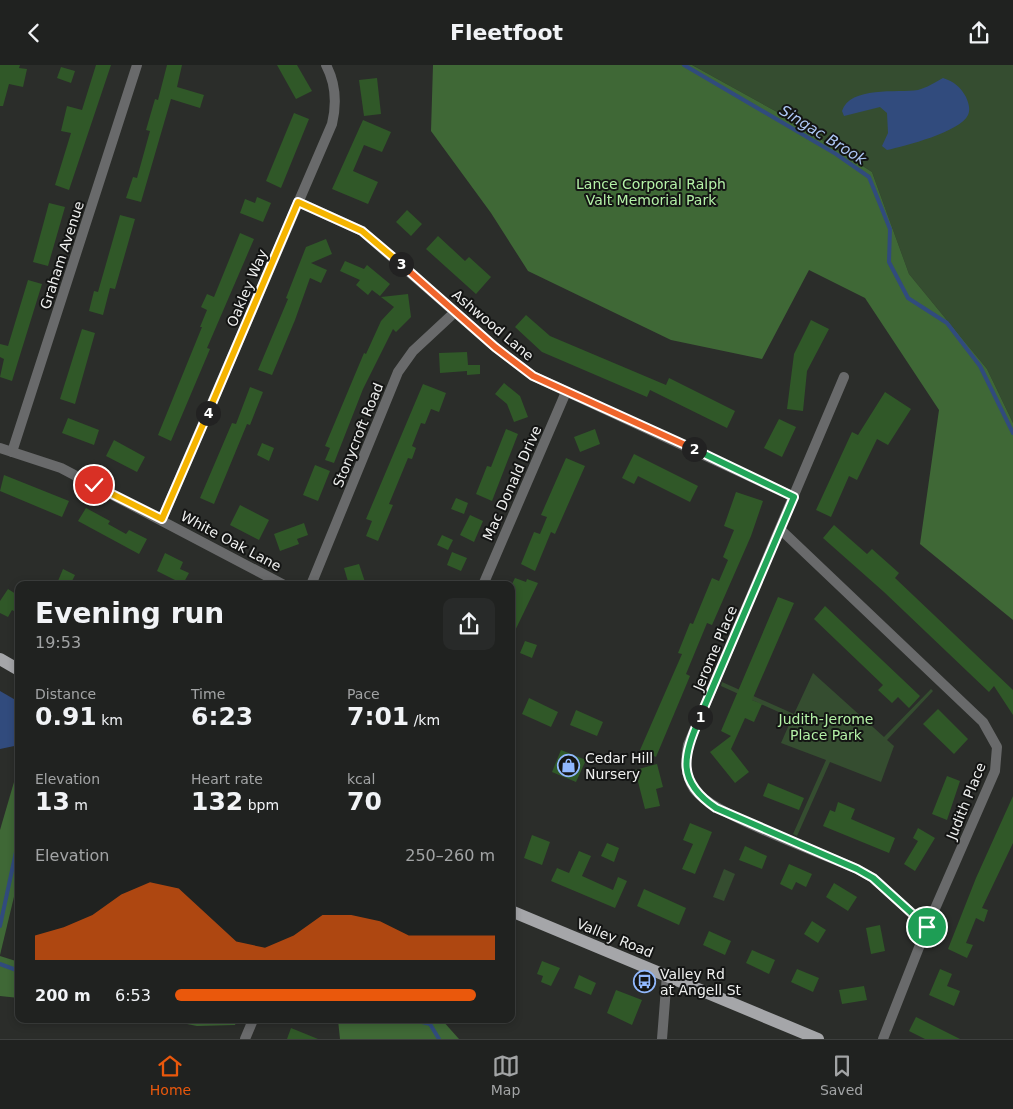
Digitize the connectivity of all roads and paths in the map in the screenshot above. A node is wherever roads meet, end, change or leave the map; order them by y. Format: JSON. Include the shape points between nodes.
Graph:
{"nodes":[{"id":1,"x":137,"y":65,"type":"edge"},
{"id":2,"x":326,"y":65,"type":"edge"},
{"id":3,"x":298,"y":202,"type":"junction"},
{"id":4,"x":455,"y":312,"type":"junction"},
{"id":5,"x":844,"y":377,"type":"dead end"},
{"id":6,"x":566,"y":392,"type":"junction"},
{"id":7,"x":0,"y":448,"type":"edge"},
{"id":8,"x":12,"y":452,"type":"junction"},
{"id":9,"x":794,"y":497,"type":"junction"},
{"id":10,"x":162,"y":519,"type":"junction"},
{"id":11,"x":780,"y":529,"type":"junction"},
{"id":12,"x":277,"y":581,"type":"edge"},
{"id":13,"x":313,"y":581,"type":"edge"},
{"id":14,"x":485,"y":581,"type":"edge"},
{"id":15,"x":0,"y":659,"type":"edge"},
{"id":16,"x":15,"y":668,"type":"edge"},
{"id":17,"x":515,"y":913,"type":"edge"},
{"id":18,"x":927,"y":927,"type":"junction"},
{"id":19,"x":667,"y":975,"type":"junction"},
{"id":20,"x":252,"y":1023,"type":"edge"},
{"id":21,"x":245,"y":1039,"type":"edge"},
{"id":22,"x":662,"y":1039,"type":"edge"},
{"id":23,"x":818,"y":1039,"type":"edge"},
{"id":24,"x":883,"y":1039,"type":"edge"}],
"edges":[{"from":1,"to":8,"type":"street","name":"Graham Avenue"},
{"from":2,"to":3,"type":"street","name":"Oakley Way","via":[[334,84],[334,114]]},
{"from":3,"to":4,"type":"street","name":"Ashwood Lane","via":[[362,231]]},
{"from":3,"to":10,"type":"street","name":"Oakley Way"},
{"from":4,"to":6,"type":"street","name":"Ashwood Lane","via":[[520,368]]},
{"from":4,"to":13,"type":"street","name":"Stonycroft Road","via":[[413,351],[398,372]]},
{"from":5,"to":9,"type":"street","name":"Jerome Place"},
{"from":6,"to":9,"type":"street","name":"Ashwood Lane"},
{"from":6,"to":14,"type":"street","name":"Mac Donald Drive"},
{"from":7,"to":8,"type":"street","name":"White Oak Lane"},
{"from":8,"to":10,"type":"street","name":"White Oak Lane","via":[[61,468]]},
{"from":9,"to":11,"type":"street","name":"Jerome Place"},
{"from":10,"to":12,"type":"street","name":"White Oak Lane"},
{"from":11,"to":18,"type":"street","name":"Judith Place","via":[[983,722],[994,739],[998,759],[995,771]]},
{"from":11,"to":18,"type":"street","name":"Jerome Place","via":[[688,745],[685,758],[689,779],[699,795],[716,808],[873,878]]},
{"from":15,"to":16,"type":"main road"},
{"from":17,"to":19,"type":"main road","name":"Valley Road"},
{"from":18,"to":24,"type":"street","name":"Judith Place"},
{"from":19,"to":22,"type":"street"},
{"from":19,"to":23,"type":"main road","name":"Valley Road"},
{"from":20,"to":21,"type":"street"}]}
